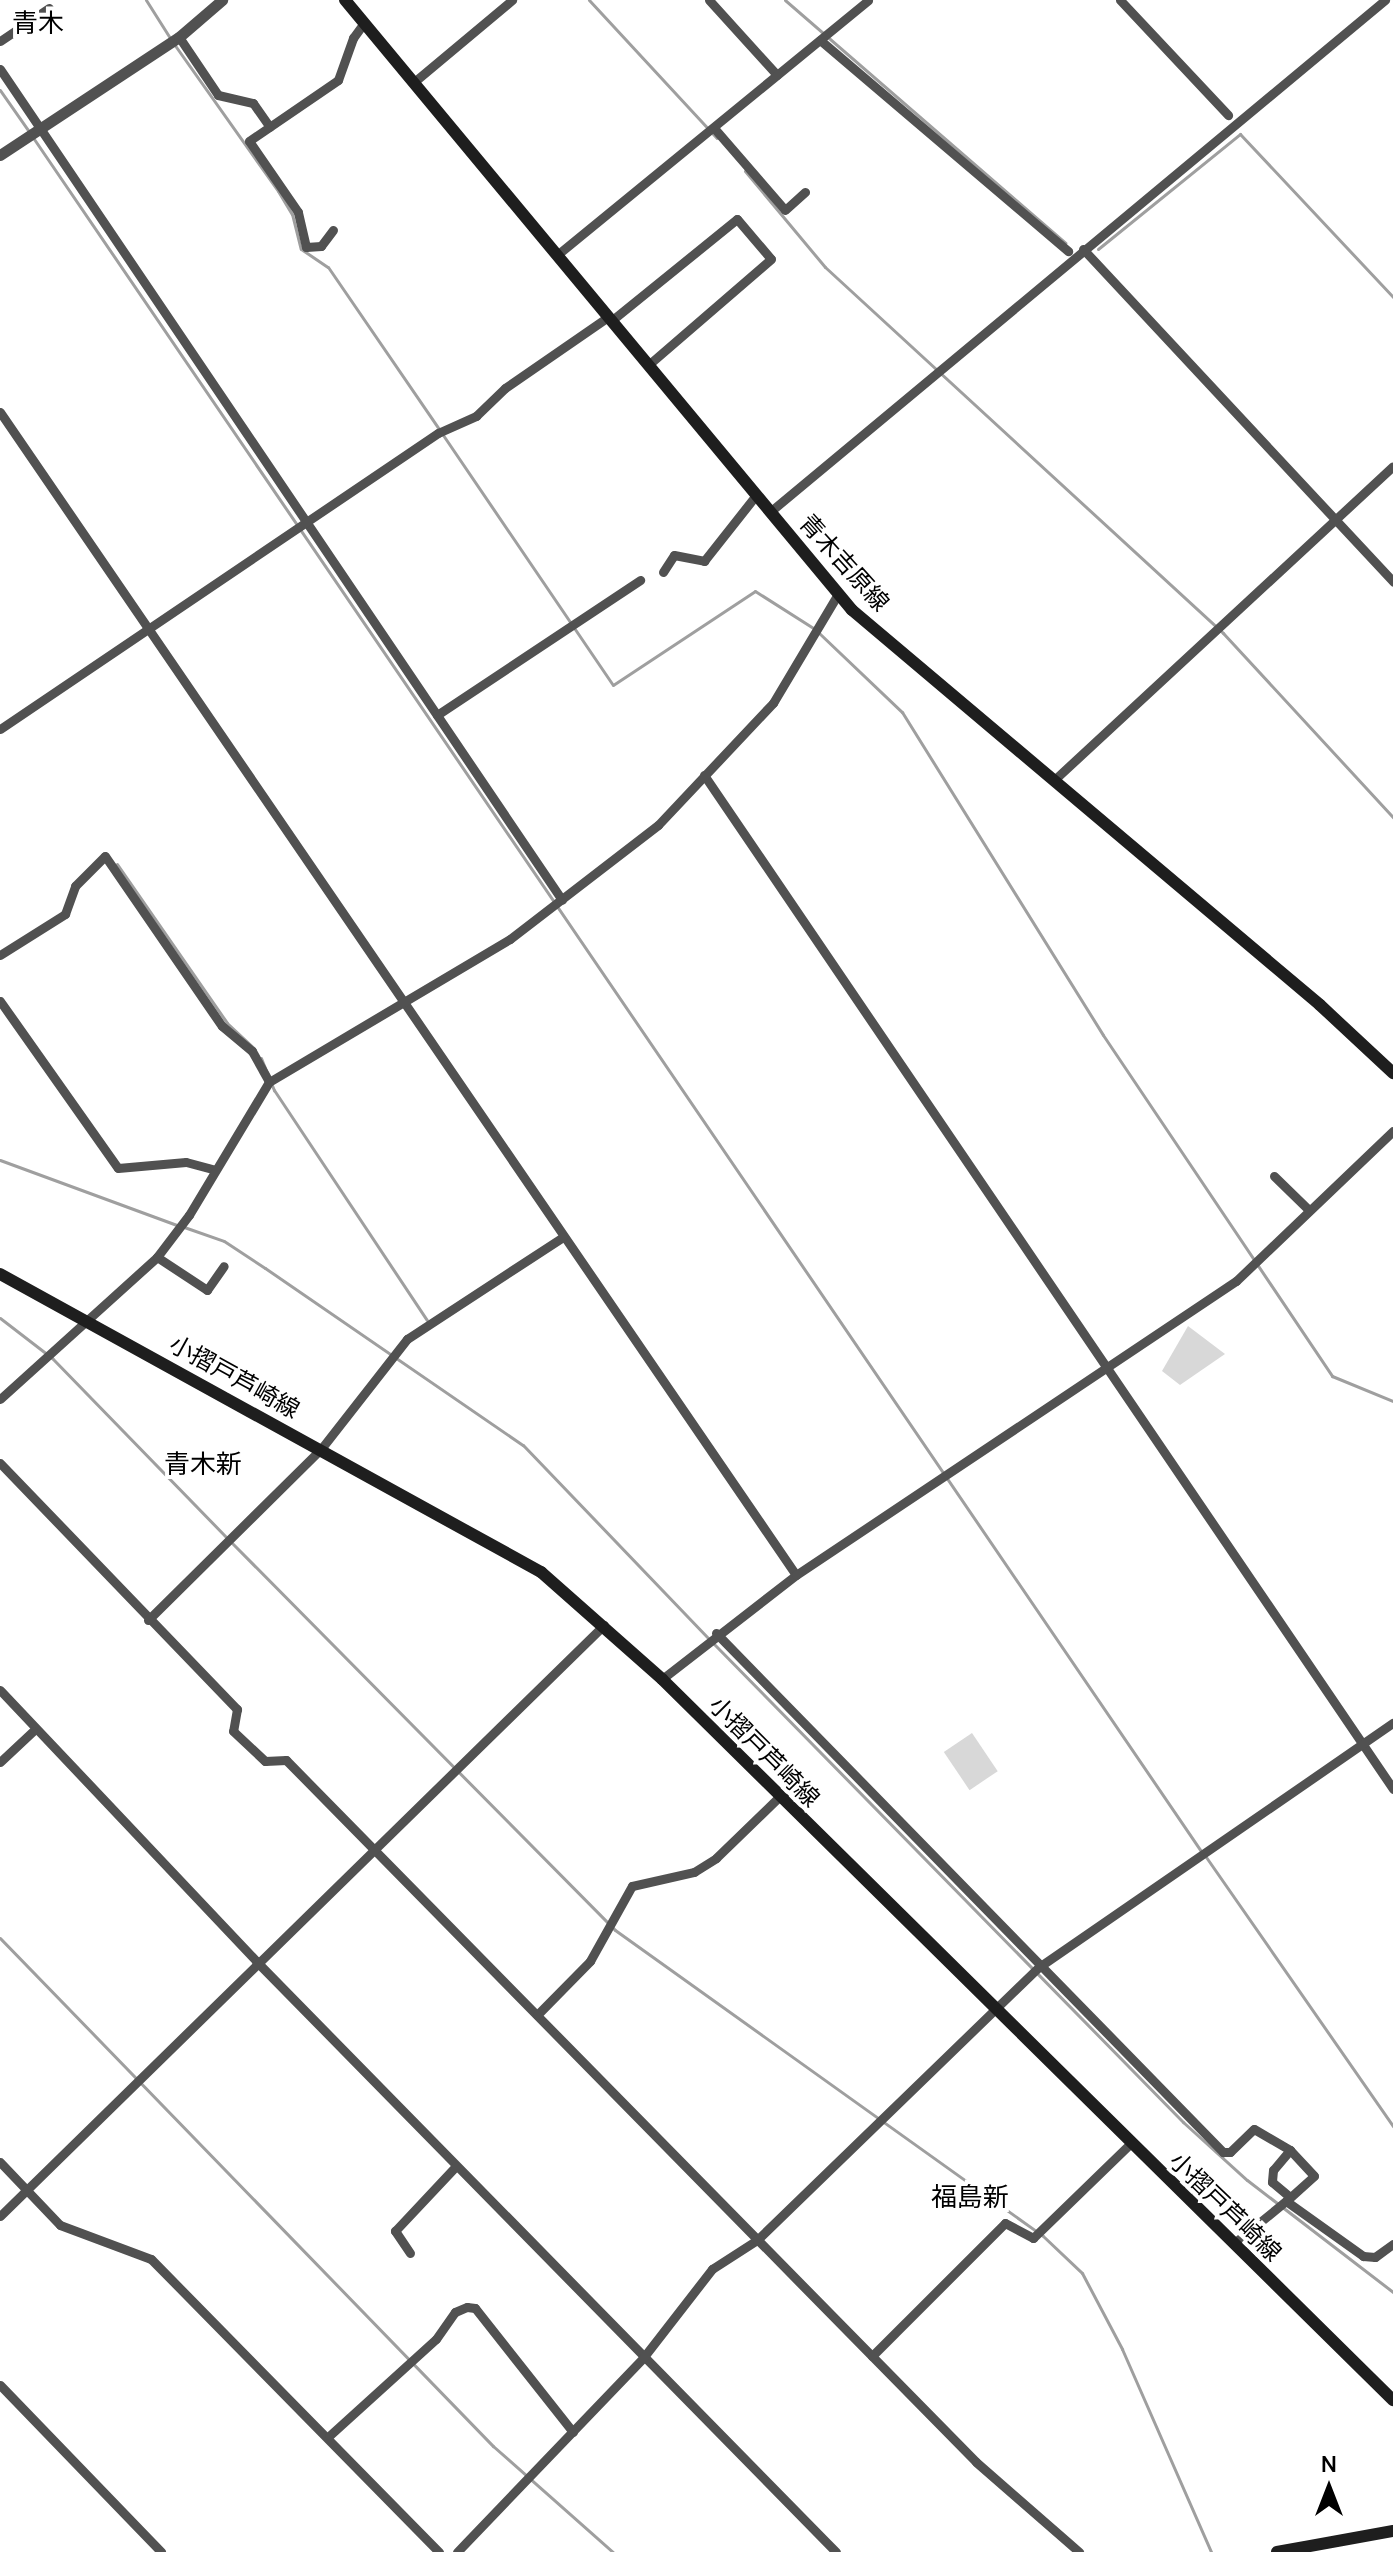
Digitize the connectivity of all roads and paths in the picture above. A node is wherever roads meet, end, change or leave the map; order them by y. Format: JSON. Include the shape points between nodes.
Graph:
{"nodes":[{"id":1,"x":222,"y":0,"type":"edge"},
{"id":2,"x":345,"y":0,"type":"edge"},
{"id":3,"x":512,"y":0,"type":"edge"},
{"id":4,"x":709,"y":0,"type":"edge"},
{"id":5,"x":868,"y":0,"type":"edge"},
{"id":6,"x":1120,"y":0,"type":"edge"},
{"id":7,"x":1385,"y":0,"type":"edge"},
{"id":8,"x":49,"y":8,"type":"dead end"},
{"id":9,"x":364,"y":23,"type":"junction"},
{"id":10,"x":179,"y":37,"type":"junction"},
{"id":11,"x":820,"y":40,"type":"junction"},
{"id":12,"x":0,"y":41,"type":"edge"},
{"id":13,"x":0,"y":69,"type":"edge"},
{"id":14,"x":777,"y":75,"type":"junction"},
{"id":15,"x":414,"y":82,"type":"junction"},
{"id":16,"x":1228,"y":115,"type":"dead end"},
{"id":17,"x":270,"y":127,"type":"junction"},
{"id":18,"x":714,"y":128,"type":"junction"},
{"id":19,"x":42,"y":131,"type":"junction"},
{"id":20,"x":0,"y":155,"type":"edge"},
{"id":21,"x":805,"y":192,"type":"dead end"},
{"id":22,"x":333,"y":230,"type":"dead end"},
{"id":23,"x":1083,"y":249,"type":"junction"},
{"id":24,"x":1068,"y":251,"type":"dead end"},
{"id":25,"x":557,"y":255,"type":"junction"},
{"id":26,"x":609,"y":319,"type":"junction"},
{"id":27,"x":648,"y":365,"type":"junction"},
{"id":28,"x":0,"y":412,"type":"edge"},
{"id":29,"x":1393,"y":466,"type":"edge"},
{"id":30,"x":757,"y":494,"type":"junction"},
{"id":31,"x":771,"y":511,"type":"junction"},
{"id":32,"x":1335,"y":520,"type":"junction"},
{"id":33,"x":304,"y":522,"type":"junction"},
{"id":34,"x":663,"y":572,"type":"dead end"},
{"id":35,"x":640,"y":580,"type":"dead end"},
{"id":36,"x":1393,"y":582,"type":"edge"},
{"id":37,"x":838,"y":594,"type":"junction"},
{"id":38,"x":149,"y":629,"type":"junction"},
{"id":39,"x":437,"y":715,"type":"junction"},
{"id":40,"x":0,"y":729,"type":"edge"},
{"id":41,"x":704,"y":775,"type":"junction"},
{"id":42,"x":1053,"y":781,"type":"junction"},
{"id":43,"x":562,"y":900,"type":"junction"},
{"id":44,"x":0,"y":955,"type":"edge"},
{"id":45,"x":0,"y":1001,"type":"edge"},
{"id":46,"x":404,"y":1001,"type":"junction"},
{"id":47,"x":1393,"y":1073,"type":"edge"},
{"id":48,"x":269,"y":1082,"type":"junction"},
{"id":49,"x":1393,"y":1131,"type":"edge"},
{"id":50,"x":215,"y":1170,"type":"junction"},
{"id":51,"x":1274,"y":1176,"type":"dead end"},
{"id":52,"x":1309,"y":1210,"type":"junction"},
{"id":53,"x":563,"y":1237,"type":"junction"},
{"id":54,"x":157,"y":1257,"type":"junction"},
{"id":55,"x":224,"y":1266,"type":"dead end"},
{"id":56,"x":0,"y":1274,"type":"edge"},
{"id":57,"x":86,"y":1320,"type":"junction"},
{"id":58,"x":1106,"y":1365,"type":"junction"},
{"id":59,"x":0,"y":1399,"type":"edge"},
{"id":60,"x":321,"y":1449,"type":"junction"},
{"id":61,"x":0,"y":1463,"type":"edge"},
{"id":62,"x":796,"y":1575,"type":"junction"},
{"id":63,"x":148,"y":1620,"type":"junction"},
{"id":64,"x":604,"y":1625,"type":"junction"},
{"id":65,"x":716,"y":1633,"type":"junction"},
{"id":66,"x":662,"y":1679,"type":"junction"},
{"id":67,"x":0,"y":1690,"type":"edge"},
{"id":68,"x":1393,"y":1723,"type":"edge"},
{"id":69,"x":33,"y":1731,"type":"junction"},
{"id":70,"x":1362,"y":1744,"type":"junction"},
{"id":71,"x":0,"y":1762,"type":"edge"},
{"id":72,"x":1393,"y":1789,"type":"edge"},
{"id":73,"x":779,"y":1797,"type":"junction"},
{"id":74,"x":372,"y":1848,"type":"junction"},
{"id":75,"x":256,"y":1961,"type":"junction"},
{"id":76,"x":1039,"y":1967,"type":"junction"},
{"id":77,"x":993,"y":2010,"type":"junction"},
{"id":78,"x":537,"y":2015,"type":"junction"},
{"id":79,"x":1131,"y":2143,"type":"junction"},
{"id":80,"x":1290,"y":2150,"type":"junction"},
{"id":81,"x":0,"y":2162,"type":"edge"},
{"id":82,"x":456,"y":2166,"type":"junction"},
{"id":83,"x":27,"y":2189,"type":"junction"},
{"id":84,"x":1288,"y":2199,"type":"junction"},
{"id":85,"x":0,"y":2216,"type":"edge"},
{"id":86,"x":757,"y":2240,"type":"junction"},
{"id":87,"x":1233,"y":2244,"type":"junction"},
{"id":88,"x":1393,"y":2244,"type":"edge"},
{"id":89,"x":410,"y":2253,"type":"dead end"},
{"id":90,"x":872,"y":2356,"type":"junction"},
{"id":91,"x":643,"y":2358,"type":"junction"},
{"id":92,"x":0,"y":2385,"type":"edge"},
{"id":93,"x":1393,"y":2400,"type":"edge"},
{"id":94,"x":573,"y":2432,"type":"junction"},
{"id":95,"x":329,"y":2436,"type":"junction"},
{"id":96,"x":1393,"y":2531,"type":"edge"},
{"id":97,"x":161,"y":2552,"type":"edge"},
{"id":98,"x":439,"y":2552,"type":"edge"},
{"id":99,"x":457,"y":2552,"type":"edge"},
{"id":100,"x":836,"y":2552,"type":"edge"},
{"id":101,"x":1079,"y":2552,"type":"edge"},
{"id":102,"x":1277,"y":2552,"type":"edge"}],
"edges":[{"from":1,"to":10,"type":"street"},
{"from":2,"to":9,"type":"main road","name":"青木吉原線"},
{"from":3,"to":15,"type":"street"},
{"from":4,"to":14,"type":"street"},
{"from":5,"to":11,"type":"street"},
{"from":6,"to":16,"type":"street"},
{"from":7,"to":23,"type":"street"},
{"from":8,"to":12,"type":"street"},
{"from":9,"to":15,"type":"main road","name":"青木吉原線"},
{"from":9,"to":17,"type":"street","via":[[338,80]]},
{"from":10,"to":17,"type":"street","via":[[218,95],[253,103]]},
{"from":10,"to":19,"type":"street"},
{"from":11,"to":14,"type":"street"},
{"from":11,"to":24,"type":"street"},
{"from":13,"to":19,"type":"street"},
{"from":14,"to":18,"type":"street"},
{"from":15,"to":25,"type":"main road","name":"青木吉原線"},
{"from":17,"to":22,"type":"street","via":[[249,141],[298,212],[306,247],[321,246]]},
{"from":18,"to":21,"type":"street","via":[[785,210]]},
{"from":18,"to":25,"type":"street"},
{"from":19,"to":20,"type":"street"},
{"from":19,"to":33,"type":"street"},
{"from":23,"to":31,"type":"street"},
{"from":23,"to":32,"type":"street"},
{"from":25,"to":26,"type":"main road","name":"青木吉原線"},
{"from":26,"to":27,"type":"main road","name":"青木吉原線"},
{"from":26,"to":27,"type":"street","via":[[737,219],[771,259]]},
{"from":26,"to":33,"type":"street","via":[[505,388],[476,416],[438,433]]},
{"from":27,"to":30,"type":"main road","name":"青木吉原線"},
{"from":28,"to":38,"type":"street"},
{"from":29,"to":32,"type":"street"},
{"from":30,"to":31,"type":"main road","name":"青木吉原線"},
{"from":30,"to":34,"type":"street","via":[[704,561],[674,555]]},
{"from":31,"to":37,"type":"main road","name":"青木吉原線"},
{"from":32,"to":36,"type":"street"},
{"from":32,"to":42,"type":"street"},
{"from":33,"to":38,"type":"street"},
{"from":33,"to":39,"type":"street"},
{"from":35,"to":39,"type":"street"},
{"from":37,"to":41,"type":"street","via":[[773,703]]},
{"from":37,"to":42,"type":"main road","name":"青木吉原線"},
{"from":38,"to":40,"type":"street"},
{"from":38,"to":46,"type":"street"},
{"from":39,"to":43,"type":"street"},
{"from":41,"to":43,"type":"street","via":[[658,825]]},
{"from":41,"to":58,"type":"street"},
{"from":42,"to":47,"type":"main road","name":"青木吉原線","via":[[1320,1005]]},
{"from":43,"to":46,"type":"street","via":[[510,939]]},
{"from":44,"to":48,"type":"street","via":[[65,914],[75,886],[105,856],[222,1026],[252,1051]]},
{"from":45,"to":50,"type":"street","via":[[118,1168],[186,1162]]},
{"from":46,"to":48,"type":"street"},
{"from":46,"to":53,"type":"street"},
{"from":48,"to":50,"type":"street"},
{"from":49,"to":52,"type":"street"},
{"from":50,"to":54,"type":"street"},
{"from":51,"to":52,"type":"street"},
{"from":52,"to":58,"type":"street","via":[[1236,1281]]},
{"from":53,"to":60,"type":"street","via":[[407,1339]]},
{"from":53,"to":62,"type":"street"},
{"from":54,"to":55,"type":"street","via":[[207,1290]]},
{"from":54,"to":57,"type":"street"},
{"from":56,"to":57,"type":"main road","name":"小摺戸芦崎線"},
{"from":57,"to":59,"type":"street"},
{"from":57,"to":60,"type":"main road","name":"小摺戸芦崎線"},
{"from":58,"to":62,"type":"street"},
{"from":58,"to":70,"type":"street"},
{"from":60,"to":63,"type":"street"},
{"from":60,"to":64,"type":"main road","name":"小摺戸芦崎線","via":[[541,1572]]},
{"from":61,"to":63,"type":"street"},
{"from":62,"to":65,"type":"street"},
{"from":63,"to":74,"type":"street","via":[[237,1709],[233,1731],[265,1761],[286,1760]]},
{"from":64,"to":66,"type":"main road","name":"小摺戸芦崎線"},
{"from":64,"to":74,"type":"street"},
{"from":65,"to":66,"type":"street"},
{"from":65,"to":76,"type":"street"},
{"from":66,"to":73,"type":"main road","name":"小摺戸芦崎線"},
{"from":67,"to":69,"type":"street"},
{"from":68,"to":70,"type":"street"},
{"from":69,"to":71,"type":"street"},
{"from":69,"to":75,"type":"street"},
{"from":70,"to":72,"type":"street"},
{"from":70,"to":76,"type":"street"},
{"from":73,"to":77,"type":"main road","name":"小摺戸芦崎線"},
{"from":73,"to":78,"type":"street","via":[[716,1858],[694,1872],[632,1886],[590,1961]]},
{"from":74,"to":75,"type":"street"},
{"from":74,"to":78,"type":"street"},
{"from":75,"to":82,"type":"street"},
{"from":75,"to":83,"type":"street"},
{"from":76,"to":77,"type":"street"},
{"from":76,"to":80,"type":"street","via":[[1223,2152],[1230,2152],[1254,2129]]},
{"from":77,"to":79,"type":"main road","name":"小摺戸芦崎線"},
{"from":77,"to":86,"type":"street"},
{"from":78,"to":86,"type":"street"},
{"from":79,"to":87,"type":"main road","name":"小摺戸芦崎線"},
{"from":79,"to":90,"type":"street","via":[[1033,2238],[1005,2223]]},
{"from":80,"to":84,"type":"street","via":[[1273,2170],[1272,2182]]},
{"from":80,"to":84,"type":"street","via":[[1314,2176]]},
{"from":81,"to":83,"type":"street"},
{"from":82,"to":89,"type":"street","via":[[395,2231]]},
{"from":82,"to":91,"type":"street"},
{"from":83,"to":85,"type":"street"},
{"from":83,"to":95,"type":"street","via":[[60,2225],[151,2259]]},
{"from":84,"to":87,"type":"street"},
{"from":84,"to":88,"type":"street","via":[[1363,2256],[1375,2257]]},
{"from":86,"to":90,"type":"street"},
{"from":86,"to":91,"type":"street","via":[[712,2269]]},
{"from":87,"to":93,"type":"main road","name":"小摺戸芦崎線"},
{"from":90,"to":101,"type":"street","via":[[976,2462]]},
{"from":91,"to":94,"type":"street"},
{"from":91,"to":100,"type":"street"},
{"from":92,"to":97,"type":"street"},
{"from":94,"to":95,"type":"street","via":[[475,2308],[467,2307],[455,2312],[436,2339]]},
{"from":94,"to":99,"type":"street"},
{"from":95,"to":98,"type":"street"},
{"from":96,"to":102,"type":"main road"}]}
